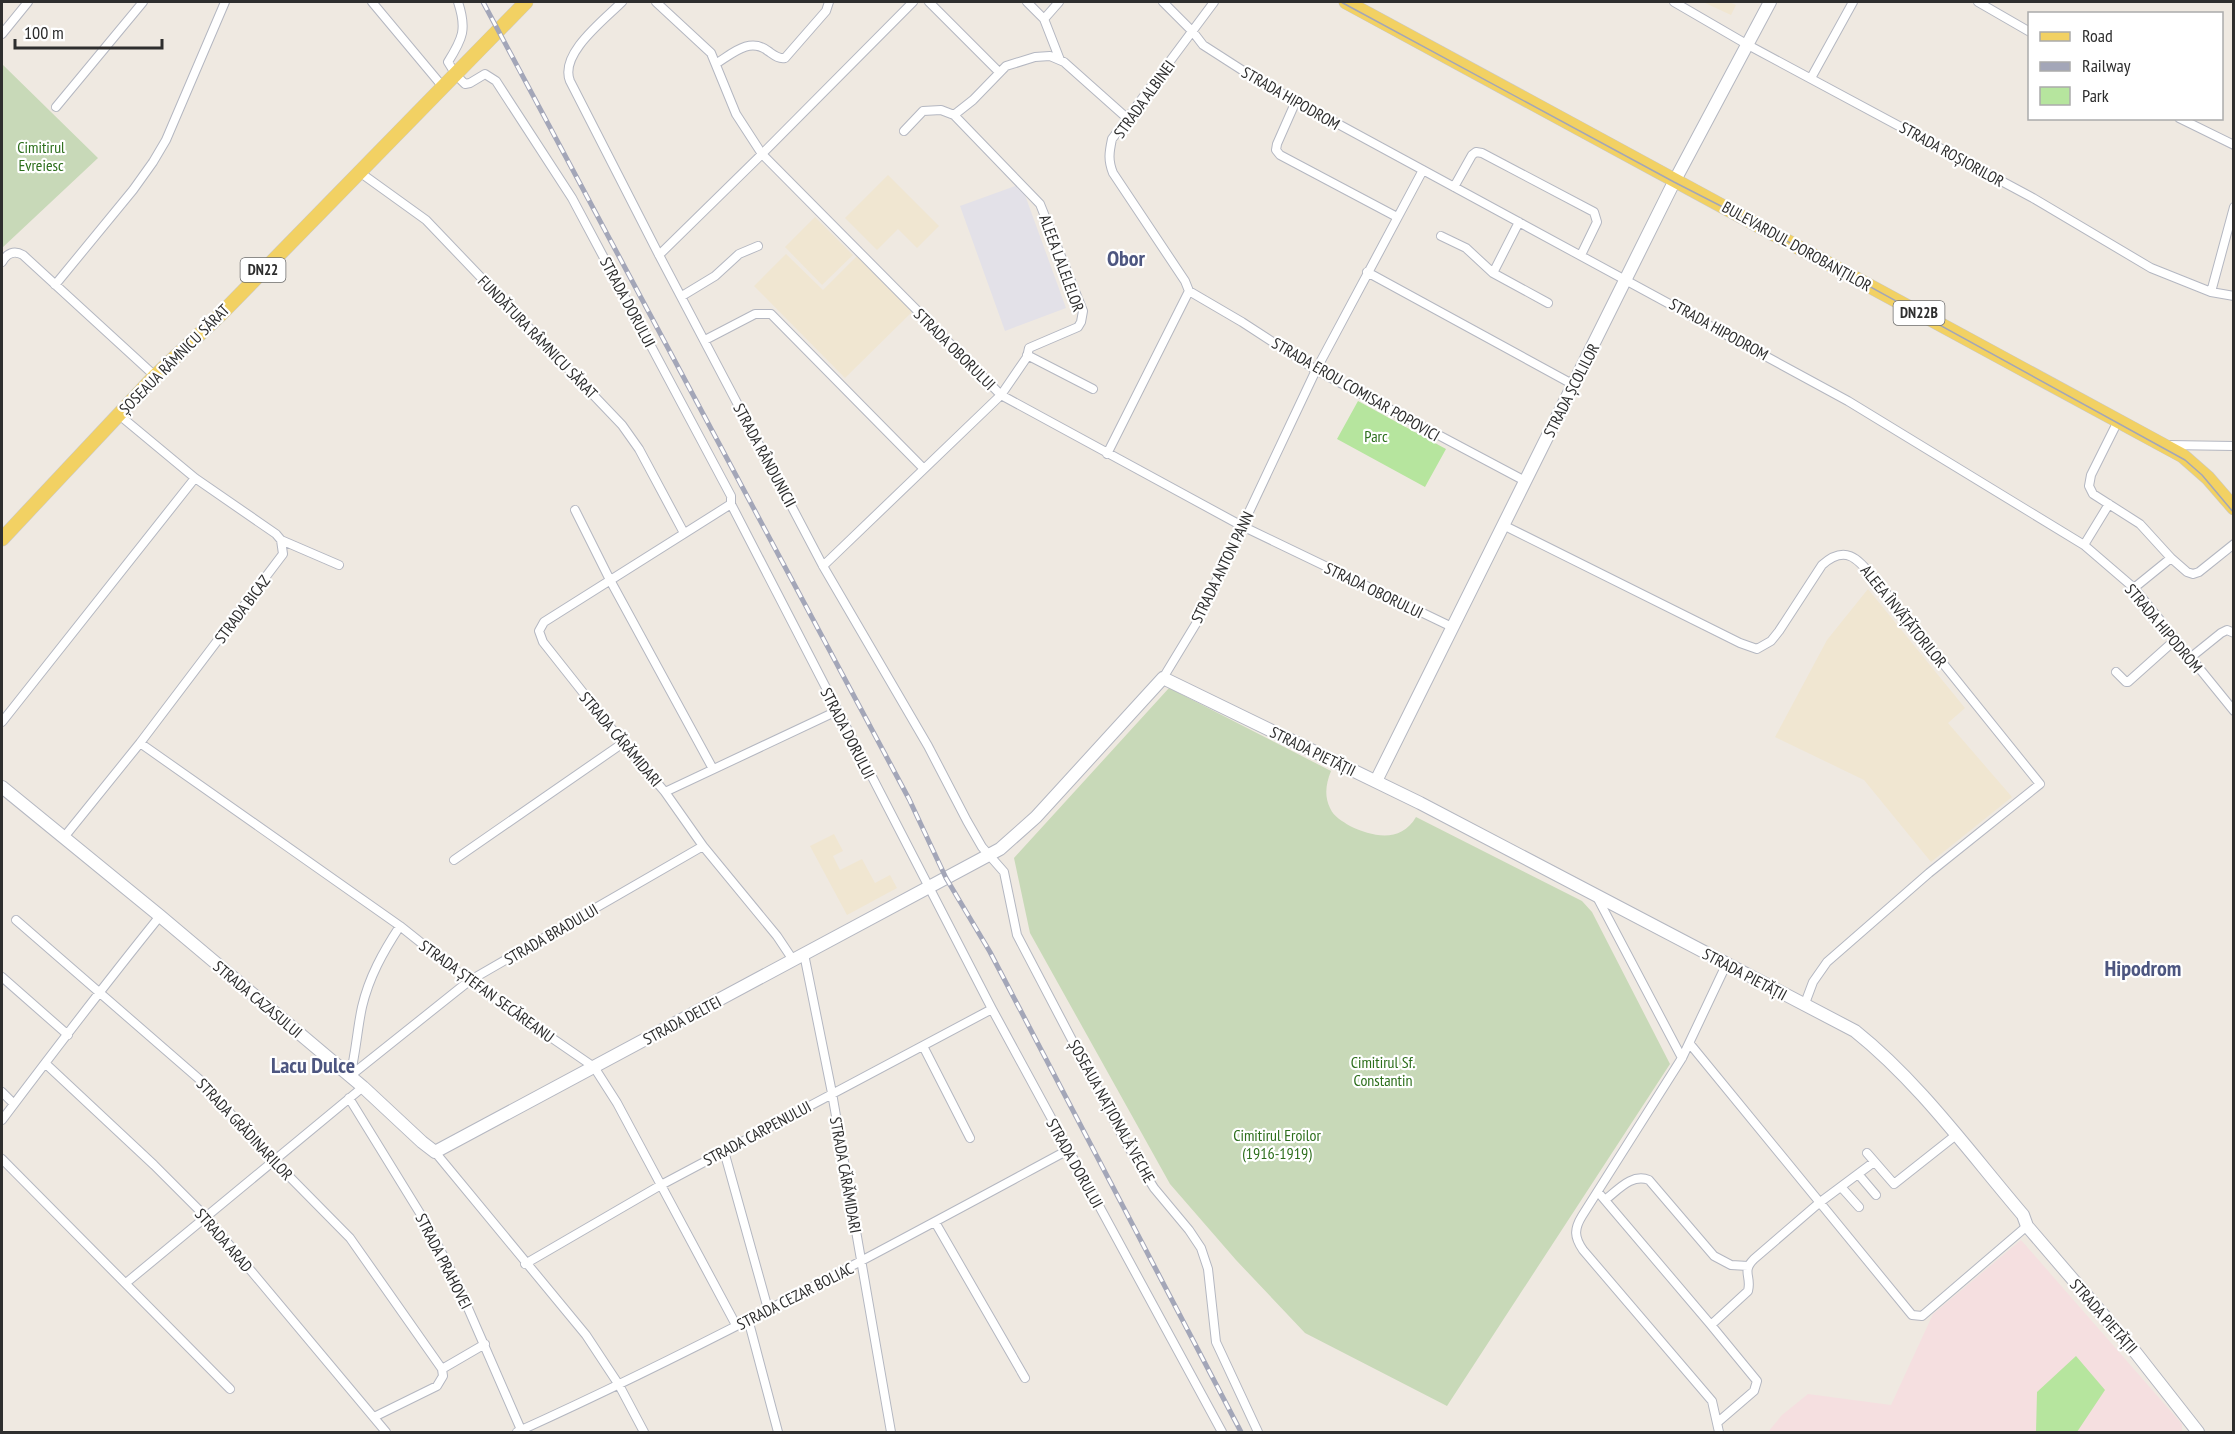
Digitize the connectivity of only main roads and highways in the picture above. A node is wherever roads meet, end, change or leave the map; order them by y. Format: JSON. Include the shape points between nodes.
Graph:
{"nodes":[{"id":1,"x":526,"y":2,"type":"edge"},
{"id":2,"x":1346,"y":2,"type":"edge"},
{"id":3,"x":2234,"y":508,"type":"edge"},
{"id":4,"x":2,"y":539,"type":"edge"}],
"edges":[{"from":1,"to":4,"type":"main road","name":"ȘOSEAUA RÂMNICU SĂRAT","number":"DN22","via":[[155,376]]},
{"from":2,"to":3,"type":"main road","name":"BULEVARDUL DOROBANȚILOR","number":"DN22B","via":[[2183,456]]}]}
